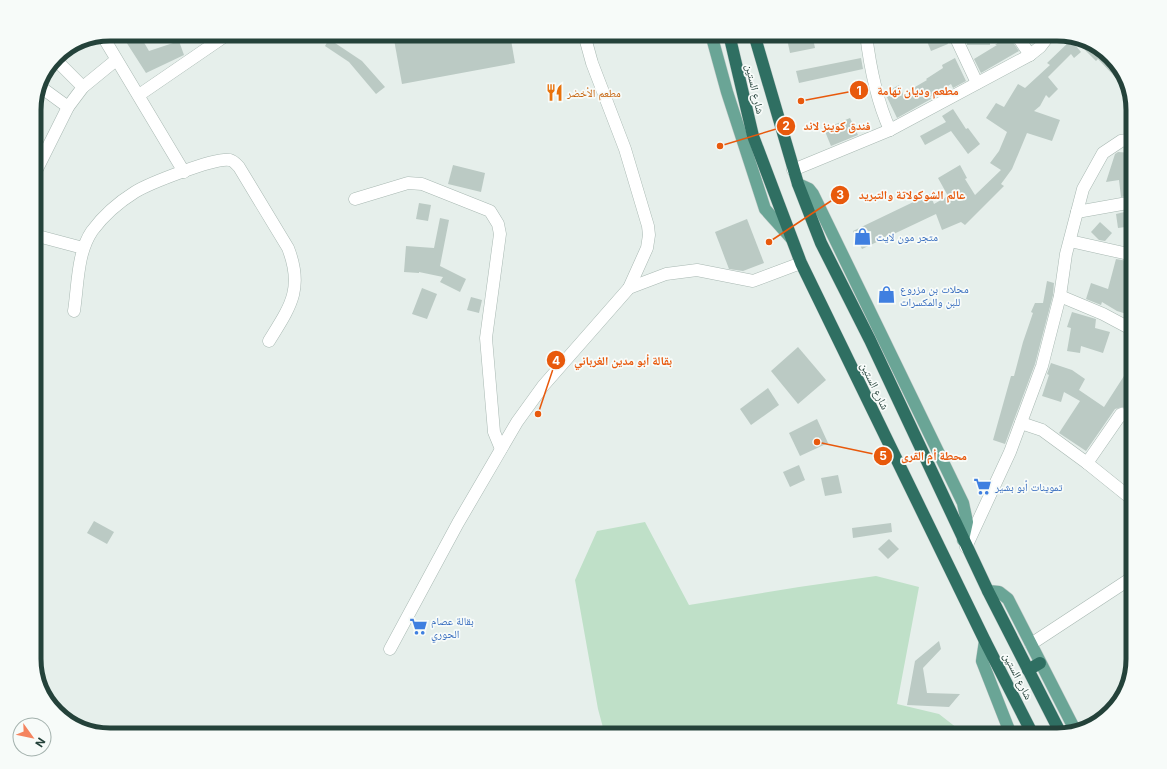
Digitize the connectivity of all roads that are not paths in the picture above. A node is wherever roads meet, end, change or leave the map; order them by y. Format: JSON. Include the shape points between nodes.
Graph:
{"nodes":[{"id":1,"x":105,"y":41,"type":"edge"},
{"id":2,"x":218,"y":41,"type":"edge"},
{"id":3,"x":586,"y":41,"type":"edge"},
{"id":4,"x":713,"y":41,"type":"edge"},
{"id":5,"x":731,"y":41,"type":"edge"},
{"id":6,"x":756,"y":41,"type":"edge"},
{"id":7,"x":867,"y":41,"type":"edge"},
{"id":8,"x":957,"y":41,"type":"edge"},
{"id":9,"x":1021,"y":41,"type":"edge"},
{"id":10,"x":1045,"y":41,"type":"edge"},
{"id":11,"x":1030,"y":55,"type":"junction"},
{"id":12,"x":116,"y":60,"type":"junction"},
{"id":13,"x":59,"y":63,"type":"edge"},
{"id":14,"x":978,"y":83,"type":"junction"},
{"id":15,"x":83,"y":87,"type":"junction"},
{"id":16,"x":44,"y":89,"type":"edge"},
{"id":17,"x":139,"y":95,"type":"junction"},
{"id":18,"x":68,"y":107,"type":"junction"},
{"id":19,"x":890,"y":130,"type":"junction"},
{"id":20,"x":1126,"y":140,"type":"edge"},
{"id":21,"x":41,"y":161,"type":"edge"},
{"id":22,"x":793,"y":170,"type":"junction"},
{"id":23,"x":184,"y":172,"type":"junction"},
{"id":24,"x":355,"y":199,"type":"dead end"},
{"id":25,"x":1126,"y":203,"type":"edge"},
{"id":26,"x":1077,"y":212,"type":"junction"},
{"id":27,"x":41,"y":237,"type":"edge"},
{"id":28,"x":791,"y":238,"type":"junction"},
{"id":29,"x":1070,"y":240,"type":"junction"},
{"id":30,"x":83,"y":248,"type":"junction"},
{"id":31,"x":1126,"y":253,"type":"edge"},
{"id":32,"x":801,"y":262,"type":"junction"},
{"id":33,"x":629,"y":288,"type":"junction"},
{"id":34,"x":1060,"y":296,"type":"junction"},
{"id":35,"x":74,"y":311,"type":"dead end"},
{"id":36,"x":1126,"y":326,"type":"edge"},
{"id":37,"x":269,"y":341,"type":"dead end"},
{"id":38,"x":1126,"y":415,"type":"edge"},
{"id":39,"x":1020,"y":423,"type":"junction"},
{"id":40,"x":501,"y":449,"type":"junction"},
{"id":41,"x":1087,"y":463,"type":"junction"},
{"id":42,"x":1126,"y":494,"type":"edge"},
{"id":43,"x":965,"y":544,"type":"junction"},
{"id":44,"x":1126,"y":582,"type":"edge"},
{"id":45,"x":988,"y":591,"type":"junction"},
{"id":46,"x":985,"y":641,"type":"junction"},
{"id":47,"x":1031,"y":644,"type":"junction"},
{"id":48,"x":390,"y":648,"type":"dead end"},
{"id":49,"x":1040,"y":663,"type":"junction"},
{"id":50,"x":1028,"y":670,"type":"junction"},
{"id":51,"x":1073,"y":726,"type":"edge"},
{"id":52,"x":1008,"y":728,"type":"edge"},
{"id":53,"x":1029,"y":728,"type":"edge"},
{"id":54,"x":1057,"y":728,"type":"edge"}],
"edges":[{"from":1,"to":12,"type":"street"},
{"from":2,"to":17,"type":"street"},
{"from":3,"to":33,"type":"street","via":[[625,150],[648,226],[647,248]]},
{"from":4,"to":28,"type":"main road","via":[[765,210]]},
{"from":5,"to":28,"type":"highway","name":"شارع الستين","via":[[753,136]]},
{"from":6,"to":22,"type":"highway","name":"شارع الستين"},
{"from":7,"to":19,"type":"street","via":[[879,106]]},
{"from":8,"to":14,"type":"street"},
{"from":9,"to":11,"type":"street"},
{"from":10,"to":11,"type":"street"},
{"from":11,"to":14,"type":"street"},
{"from":12,"to":15,"type":"street"},
{"from":12,"to":17,"type":"street"},
{"from":13,"to":15,"type":"street"},
{"from":14,"to":19,"type":"street"},
{"from":15,"to":18,"type":"street"},
{"from":16,"to":18,"type":"street"},
{"from":17,"to":23,"type":"street"},
{"from":18,"to":21,"type":"street"},
{"from":19,"to":22,"type":"street"},
{"from":20,"to":26,"type":"street","via":[[1103,153],[1083,189]]},
{"from":22,"to":43,"type":"highway","name":"شارع الستين","via":[[821,243],[876,338]]},
{"from":23,"to":30,"type":"street","via":[[136,191],[118,203],[92,231]]},
{"from":23,"to":37,"type":"street","via":[[218,161],[234,162],[288,248],[295,271],[292,303]]},
{"from":24,"to":40,"type":"street","via":[[408,183],[422,184],[483,207],[495,217],[500,234],[486,338],[494,432]]},
{"from":25,"to":26,"type":"street"},
{"from":26,"to":29,"type":"street"},
{"from":27,"to":30,"type":"street"},
{"from":28,"to":32,"type":"highway","name":"شارع الستين"},
{"from":29,"to":31,"type":"street"},
{"from":29,"to":34,"type":"street"},
{"from":30,"to":35,"type":"street"},
{"from":32,"to":33,"type":"street","via":[[753,281],[697,270],[666,274]]},
{"from":32,"to":46,"type":"highway","name":"شارع الستين"},
{"from":33,"to":40,"type":"street","via":[[543,386]]},
{"from":34,"to":36,"type":"street"},
{"from":34,"to":39,"type":"street","via":[[1042,366]]},
{"from":38,"to":41,"type":"street","via":[[1121,414]]},
{"from":39,"to":41,"type":"street","via":[[1042,430]]},
{"from":39,"to":43,"type":"street","via":[[1010,452]]},
{"from":40,"to":48,"type":"street"},
{"from":41,"to":42,"type":"street"},
{"from":43,"to":45,"type":"highway","name":"شارع الستين"},
{"from":44,"to":47,"type":"street"},
{"from":45,"to":47,"type":"main road","via":[[999,592],[1008,599]]},
{"from":45,"to":50,"type":"highway","name":"شارع الستين"},
{"from":46,"to":52,"type":"main road","via":[[982,661]]},
{"from":46,"to":53,"type":"highway","name":"شارع الستين"},
{"from":47,"to":49,"type":"main road"},
{"from":49,"to":50,"type":"highway"},
{"from":49,"to":51,"type":"main road"},
{"from":50,"to":54,"type":"highway","name":"شارع الستين"}]}
